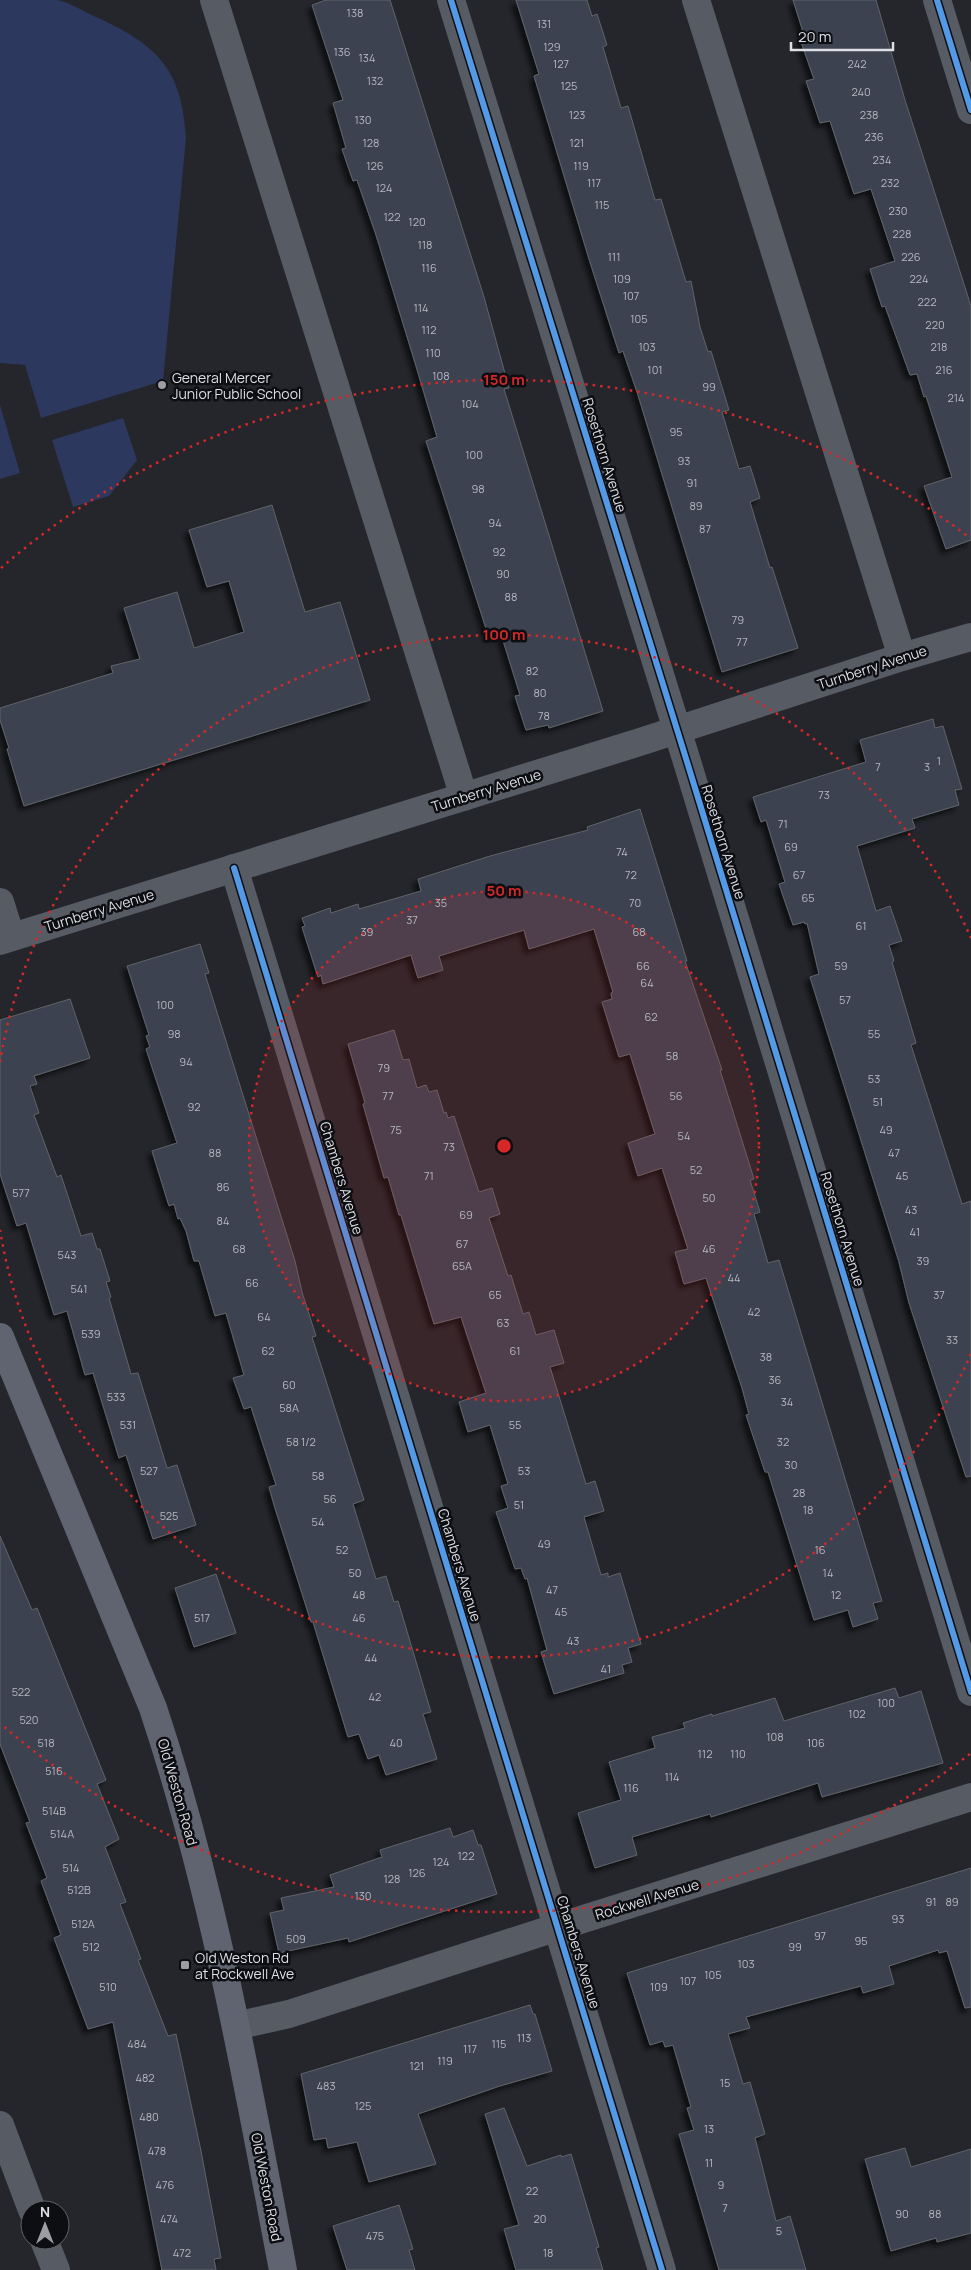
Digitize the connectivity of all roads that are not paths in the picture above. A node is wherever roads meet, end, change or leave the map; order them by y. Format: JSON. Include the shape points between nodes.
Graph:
{"nodes":[{"id":1,"x":214,"y":0,"type":"edge"},
{"id":2,"x":451,"y":0,"type":"edge"},
{"id":3,"x":696,"y":0,"type":"edge"},
{"id":4,"x":937,"y":0,"type":"edge"},
{"id":5,"x":971,"y":110,"type":"edge"},
{"id":6,"x":971,"y":637,"type":"edge"},
{"id":7,"x":902,"y":657,"type":"junction"},
{"id":8,"x":677,"y":730,"type":"junction"},
{"id":9,"x":464,"y":797,"type":"junction"},
{"id":10,"x":234,"y":868,"type":"junction"},
{"id":11,"x":0,"y":902,"type":"edge"},
{"id":12,"x":6,"y":939,"type":"edge"},
{"id":13,"x":0,"y":1337,"type":"edge"},
{"id":14,"x":971,"y":1692,"type":"edge"},
{"id":15,"x":971,"y":1797,"type":"edge"},
{"id":16,"x":558,"y":1927,"type":"junction"},
{"id":17,"x":236,"y":2026,"type":"junction"},
{"id":18,"x":0,"y":2125,"type":"edge"},
{"id":19,"x":28,"y":2200,"type":"edge"},
{"id":20,"x":48,"y":2250,"type":"edge"},
{"id":21,"x":56,"y":2270,"type":"edge"},
{"id":22,"x":284,"y":2270,"type":"edge"},
{"id":23,"x":662,"y":2270,"type":"edge"}],
"edges":[{"from":1,"to":9,"type":"street"},
{"from":2,"to":8,"type":"street","name":"Rosethorn Avenue"},
{"from":3,"to":7,"type":"street"},
{"from":4,"to":5,"type":"street"},
{"from":6,"to":7,"type":"street","name":"Turnberry Avenue"},
{"from":7,"to":8,"type":"street","name":"Turnberry Avenue"},
{"from":8,"to":9,"type":"street","name":"Turnberry Avenue"},
{"from":8,"to":14,"type":"street","name":"Rosethorn Avenue"},
{"from":9,"to":10,"type":"street","name":"Turnberry Avenue"},
{"from":10,"to":12,"type":"street","name":"Turnberry Avenue"},
{"from":10,"to":16,"type":"street","name":"Chambers Avenue"},
{"from":11,"to":12,"type":"street"},
{"from":13,"to":17,"type":"main road","name":"Old Weston Road","via":[[153,1708],[179,1789]]},
{"from":15,"to":16,"type":"street","name":"Rockwell Avenue"},
{"from":16,"to":17,"type":"street","name":"Rockwell Avenue","via":[[289,2014]]},
{"from":16,"to":23,"type":"street","name":"Chambers Avenue"},
{"from":17,"to":22,"type":"main road","name":"Old Weston Road"},
{"from":18,"to":19,"type":"street"},
{"from":20,"to":21,"type":"street"}]}
